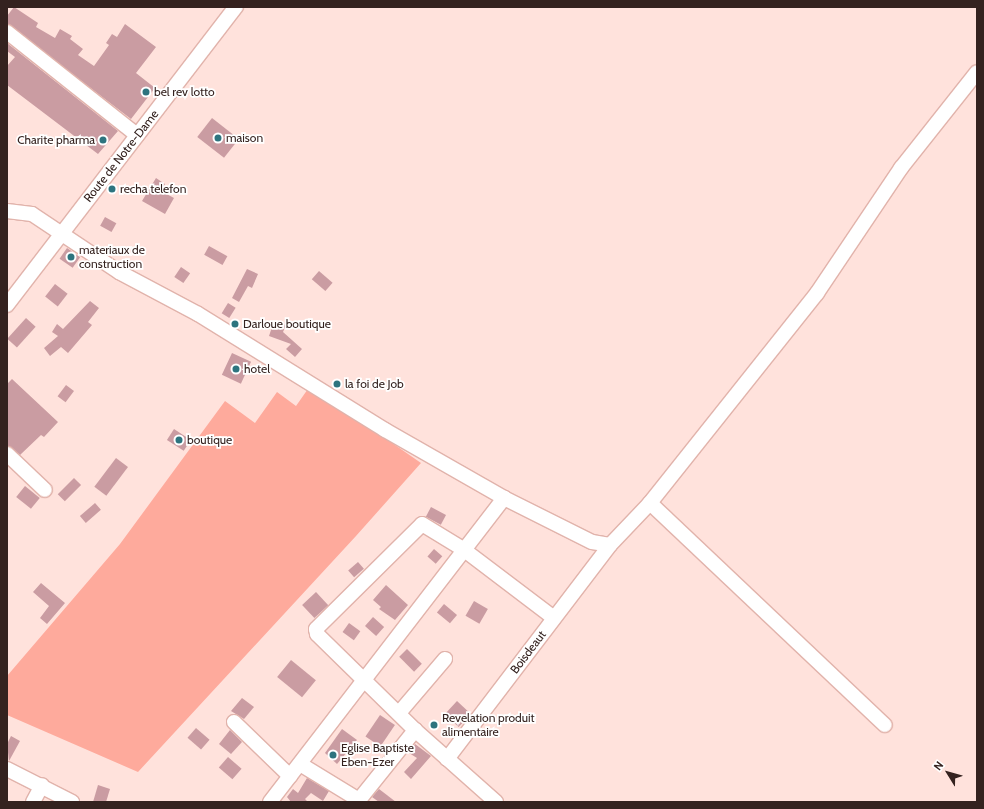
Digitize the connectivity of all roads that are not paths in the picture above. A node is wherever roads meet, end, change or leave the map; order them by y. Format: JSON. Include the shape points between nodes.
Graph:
{"nodes":[{"id":1,"x":236,"y":7,"type":"edge"},
{"id":2,"x":7,"y":32,"type":"edge"},
{"id":3,"x":977,"y":72,"type":"edge"},
{"id":4,"x":137,"y":136,"type":"junction"},
{"id":5,"x":7,"y":211,"type":"edge"},
{"id":6,"x":68,"y":240,"type":"junction"},
{"id":7,"x":7,"y":305,"type":"edge"},
{"id":8,"x":7,"y":454,"type":"edge"},
{"id":9,"x":45,"y":490,"type":"dead end"},
{"id":10,"x":504,"y":498,"type":"junction"},
{"id":11,"x":650,"y":503,"type":"junction"},
{"id":12,"x":610,"y":544,"type":"junction"},
{"id":13,"x":464,"y":549,"type":"junction"},
{"id":14,"x":554,"y":618,"type":"junction"},
{"id":15,"x":445,"y":659,"type":"dead end"},
{"id":16,"x":364,"y":679,"type":"junction"},
{"id":17,"x":399,"y":713,"type":"junction"},
{"id":18,"x":234,"y":722,"type":"dead end"},
{"id":19,"x":885,"y":725,"type":"dead end"},
{"id":20,"x":415,"y":730,"type":"junction"},
{"id":21,"x":447,"y":759,"type":"junction"},
{"id":22,"x":300,"y":764,"type":"junction"},
{"id":23,"x":7,"y":769,"type":"edge"},
{"id":24,"x":290,"y":776,"type":"junction"},
{"id":25,"x":42,"y":785,"type":"junction"},
{"id":26,"x":33,"y":802,"type":"edge"},
{"id":27,"x":72,"y":802,"type":"edge"},
{"id":28,"x":270,"y":802,"type":"edge"},
{"id":29,"x":496,"y":802,"type":"edge"}],
"edges":[{"from":1,"to":4,"type":"street","name":"Route de Notre-Dame"},
{"from":2,"to":4,"type":"street"},
{"from":3,"to":11,"type":"street","name":"Boisdeaut","via":[[901,168],[817,293]]},
{"from":4,"to":6,"type":"street","name":"Route de Notre-Dame"},
{"from":5,"to":6,"type":"street","via":[[32,214]]},
{"from":6,"to":7,"type":"street","name":"Route de Notre-Dame"},
{"from":6,"to":10,"type":"street","via":[[119,272],[198,314],[385,430]]},
{"from":8,"to":9,"type":"street"},
{"from":10,"to":12,"type":"street","via":[[592,542]]},
{"from":10,"to":13,"type":"street"},
{"from":11,"to":12,"type":"street","name":"Boisdeaut"},
{"from":11,"to":19,"type":"street"},
{"from":12,"to":14,"type":"street","name":"Boisdeaut"},
{"from":13,"to":14,"type":"street"},
{"from":13,"to":16,"type":"street"},
{"from":13,"to":16,"type":"street","via":[[422,524],[316,629],[317,634]]},
{"from":14,"to":21,"type":"street","name":"Boisdeaut"},
{"from":15,"to":17,"type":"street"},
{"from":16,"to":17,"type":"street"},
{"from":16,"to":22,"type":"street"},
{"from":17,"to":20,"type":"street"},
{"from":18,"to":24,"type":"street"},
{"from":20,"to":21,"type":"street"},
{"from":20,"to":22,"type":"street","via":[[359,800]]},
{"from":21,"to":29,"type":"street"},
{"from":22,"to":24,"type":"street"},
{"from":23,"to":25,"type":"street"},
{"from":24,"to":28,"type":"street"},
{"from":25,"to":26,"type":"street"},
{"from":25,"to":27,"type":"street"}]}
